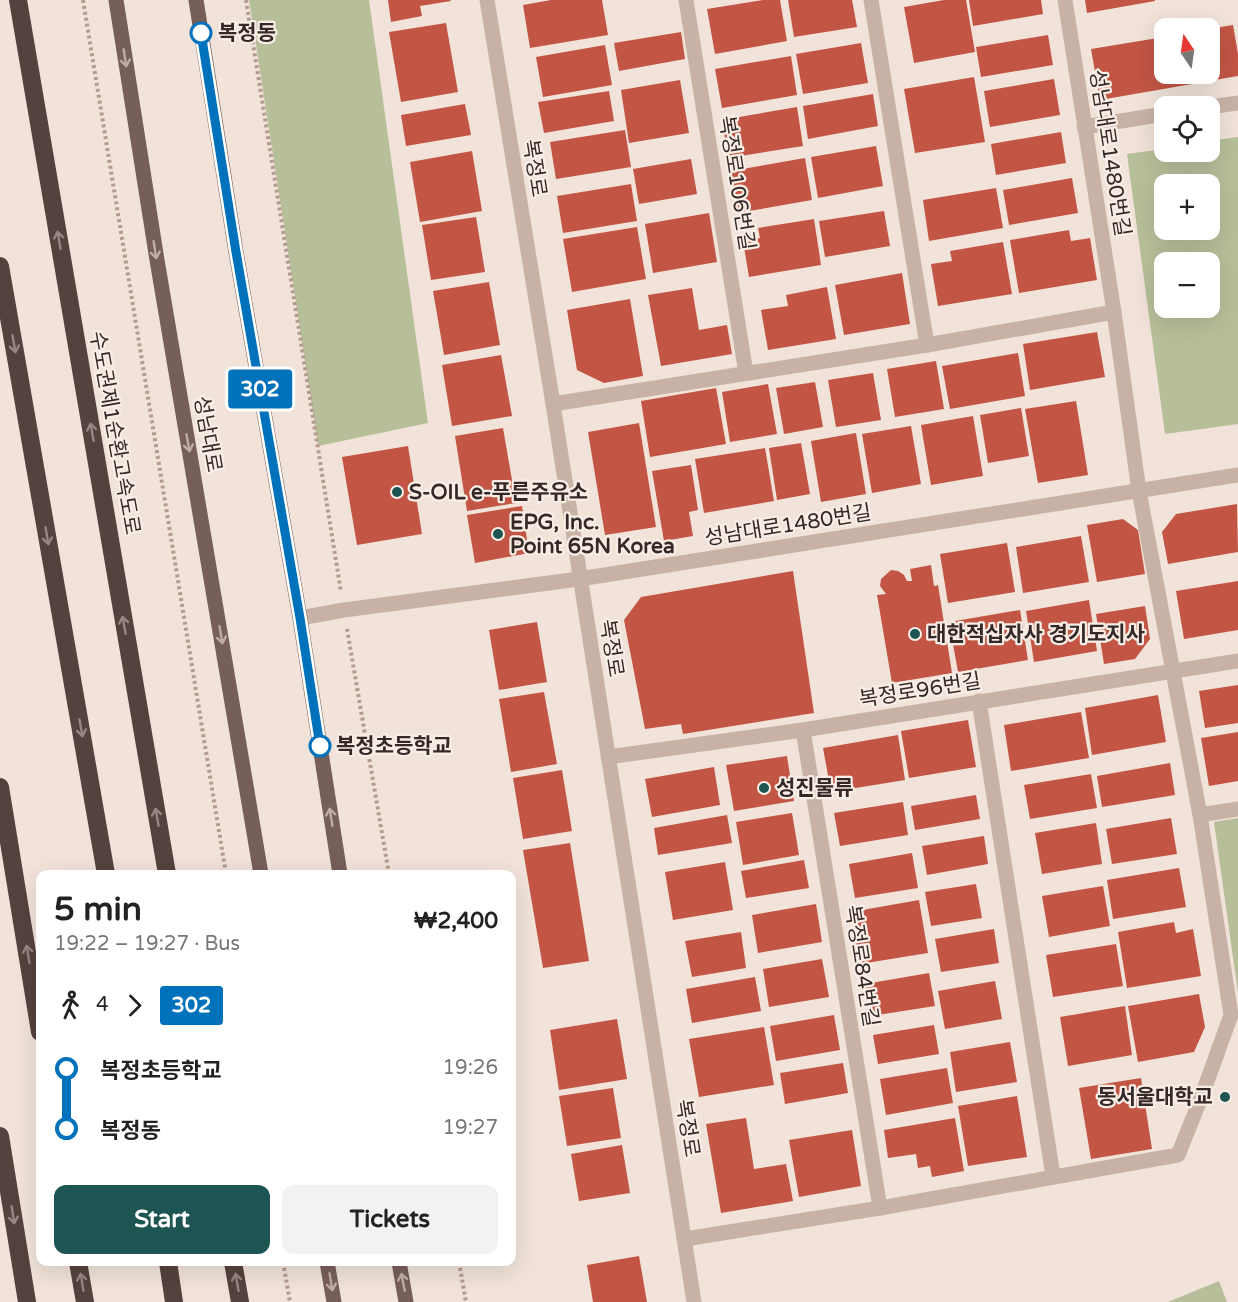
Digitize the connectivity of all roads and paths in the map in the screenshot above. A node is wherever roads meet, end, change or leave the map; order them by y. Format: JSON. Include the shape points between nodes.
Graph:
{"nodes":[{"id":1,"x":18,"y":0,"type":"edge"},
{"id":2,"x":83,"y":0,"type":"edge"},
{"id":3,"x":116,"y":0,"type":"edge"},
{"id":4,"x":196,"y":0,"type":"edge"},
{"id":5,"x":246,"y":0,"type":"edge"},
{"id":6,"x":487,"y":0,"type":"edge"},
{"id":7,"x":686,"y":0,"type":"edge"},
{"id":8,"x":871,"y":0,"type":"edge"},
{"id":9,"x":1065,"y":0,"type":"edge"},
{"id":10,"x":1238,"y":103,"type":"edge"},
{"id":11,"x":1220,"y":105,"type":"edge"},
{"id":12,"x":1154,"y":116,"type":"edge"},
{"id":13,"x":1084,"y":127,"type":"junction"},
{"id":14,"x":0,"y":266,"type":"edge"},
{"id":15,"x":1114,"y":312,"type":"junction"},
{"id":16,"x":927,"y":345,"type":"junction"},
{"id":17,"x":746,"y":373,"type":"junction"},
{"id":18,"x":553,"y":404,"type":"junction"},
{"id":19,"x":1238,"y":475,"type":"edge"},
{"id":20,"x":1139,"y":491,"type":"junction"},
{"id":21,"x":579,"y":579,"type":"junction"},
{"id":22,"x":344,"y":610,"type":"junction"},
{"id":23,"x":300,"y":618,"type":"junction"},
{"id":24,"x":1238,"y":661,"type":"edge"},
{"id":25,"x":1173,"y":671,"type":"junction"},
{"id":26,"x":979,"y":701,"type":"junction"},
{"id":27,"x":803,"y":730,"type":"junction"},
{"id":28,"x":608,"y":757,"type":"junction"},
{"id":29,"x":0,"y":787,"type":"edge"},
{"id":30,"x":1238,"y":809,"type":"edge"},
{"id":31,"x":1200,"y":815,"type":"junction"},
{"id":32,"x":105,"y":870,"type":"edge"},
{"id":33,"x":165,"y":870,"type":"edge"},
{"id":34,"x":225,"y":870,"type":"edge"},
{"id":35,"x":260,"y":870,"type":"edge"},
{"id":36,"x":339,"y":870,"type":"edge"},
{"id":37,"x":388,"y":870,"type":"edge"},
{"id":38,"x":36,"y":1008,"type":"edge"},
{"id":39,"x":0,"y":1136,"type":"edge"},
{"id":40,"x":1053,"y":1176,"type":"junction"},
{"id":41,"x":880,"y":1208,"type":"junction"},
{"id":42,"x":685,"y":1239,"type":"junction"},
{"id":43,"x":79,"y":1266,"type":"edge"},
{"id":44,"x":169,"y":1266,"type":"edge"},
{"id":45,"x":234,"y":1266,"type":"edge"},
{"id":46,"x":285,"y":1266,"type":"edge"},
{"id":47,"x":328,"y":1266,"type":"edge"},
{"id":48,"x":400,"y":1266,"type":"edge"},
{"id":49,"x":460,"y":1266,"type":"edge"},
{"id":50,"x":27,"y":1302,"type":"edge"},
{"id":51,"x":85,"y":1302,"type":"edge"},
{"id":52,"x":174,"y":1302,"type":"edge"},
{"id":53,"x":240,"y":1302,"type":"edge"},
{"id":54,"x":290,"y":1302,"type":"edge"},
{"id":55,"x":334,"y":1302,"type":"edge"},
{"id":56,"x":406,"y":1302,"type":"edge"},
{"id":57,"x":466,"y":1302,"type":"edge"},
{"id":58,"x":694,"y":1302,"type":"edge"}],
"edges":[{"from":33,"to":1,"type":"highway","name":"수도권제1순환고속도로","one_way":true},
{"from":2,"to":34,"type":"path"},
{"from":3,"to":35,"type":"main road","name":"성남대로","one_way":true},
{"from":4,"to":23,"type":"main road"},
{"from":5,"to":22,"type":"path"},
{"from":6,"to":18,"type":"street","name":"복정로"},
{"from":7,"to":17,"type":"street","name":"복정로106번길"},
{"from":8,"to":16,"type":"street"},
{"from":9,"to":13,"type":"street","name":"성남대로1480번길"},
{"from":10,"to":11,"type":"street"},
{"from":12,"to":13,"type":"street"},
{"from":13,"to":15,"type":"street","name":"성남대로1480번길"},
{"from":14,"to":32,"type":"highway","one_way":true},
{"from":15,"to":16,"type":"street"},
{"from":15,"to":20,"type":"street","name":"성남대로1480번길"},
{"from":16,"to":17,"type":"street"},
{"from":17,"to":18,"type":"street"},
{"from":18,"to":21,"type":"street","name":"복정로"},
{"from":19,"to":20,"type":"street","name":"성남대로1480번길"},
{"from":20,"to":21,"type":"street","name":"성남대로1480번길"},
{"from":20,"to":25,"type":"street"},
{"from":21,"to":22,"type":"street","name":"성남대로1480번길"},
{"from":21,"to":28,"type":"street","name":"복정로"},
{"from":22,"to":23,"type":"street","name":"성남대로1480번길"},
{"from":22,"to":37,"type":"path"},
{"from":36,"to":23,"type":"main road","one_way":true},
{"from":24,"to":25,"type":"street","name":"복정로96번길"},
{"from":25,"to":26,"type":"street","name":"복정로96번길"},
{"from":25,"to":31,"type":"street"},
{"from":26,"to":27,"type":"street","name":"복정로96번길"},
{"from":26,"to":40,"type":"street"},
{"from":27,"to":28,"type":"street","name":"복정로96번길"},
{"from":27,"to":41,"type":"street","name":"복정로84번길"},
{"from":28,"to":42,"type":"street","name":"복정로"},
{"from":38,"to":29,"type":"highway","one_way":true},
{"from":30,"to":31,"type":"street"},
{"from":31,"to":40,"type":"street","via":[[1231,1016],[1178,1155]]},
{"from":39,"to":50,"type":"highway","one_way":true},
{"from":40,"to":41,"type":"street"},
{"from":41,"to":42,"type":"street"},
{"from":42,"to":58,"type":"street","name":"복정로"},
{"from":51,"to":43,"type":"highway","one_way":true},
{"from":44,"to":52,"type":"highway"},
{"from":53,"to":45,"type":"highway","one_way":true},
{"from":46,"to":54,"type":"path"},
{"from":47,"to":55,"type":"main road","one_way":true},
{"from":56,"to":48,"type":"main road","one_way":true},
{"from":49,"to":57,"type":"path"}]}
